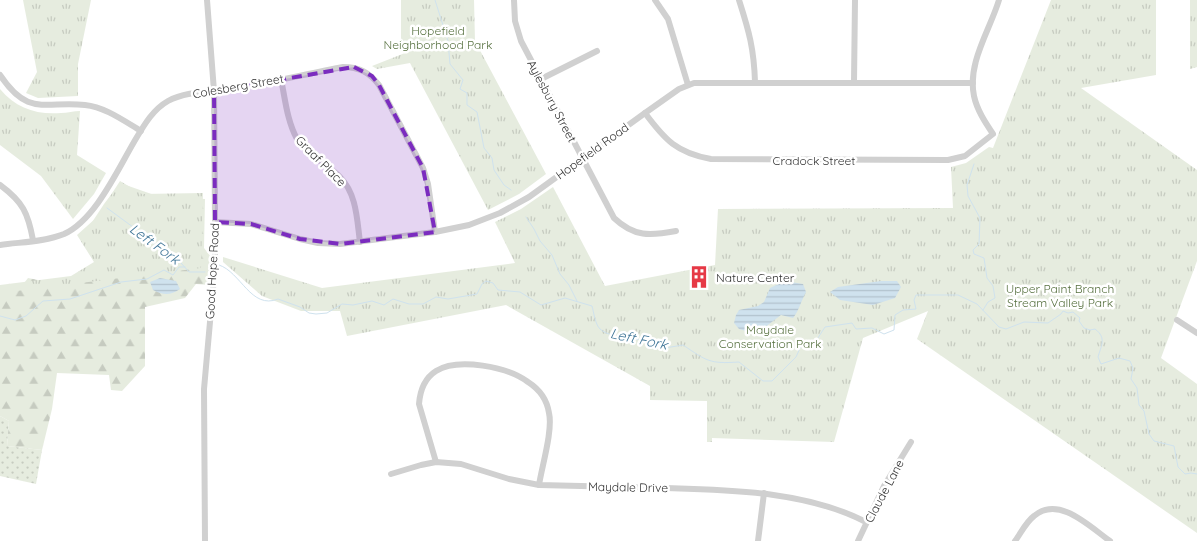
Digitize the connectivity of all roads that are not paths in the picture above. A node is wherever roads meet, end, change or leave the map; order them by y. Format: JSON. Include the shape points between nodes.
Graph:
{"nodes":[{"id":1,"x":207,"y":0,"type":"edge"},
{"id":2,"x":514,"y":0,"type":"edge"},
{"id":3,"x":655,"y":0,"type":"edge"},
{"id":4,"x":739,"y":0,"type":"edge"},
{"id":5,"x":855,"y":0,"type":"edge"},
{"id":6,"x":999,"y":0,"type":"edge"},
{"id":7,"x":597,"y":51,"type":"dead end"},
{"id":8,"x":0,"y":75,"type":"edge"},
{"id":9,"x":281,"y":79,"type":"junction"},
{"id":10,"x":541,"y":79,"type":"junction"},
{"id":11,"x":755,"y":82,"type":"junction"},
{"id":12,"x":854,"y":82,"type":"junction"},
{"id":13,"x":973,"y":83,"type":"junction"},
{"id":14,"x":688,"y":85,"type":"junction"},
{"id":15,"x":214,"y":91,"type":"junction"},
{"id":16,"x":645,"y":113,"type":"junction"},
{"id":17,"x":141,"y":131,"type":"junction"},
{"id":18,"x":582,"y":158,"type":"junction"},
{"id":19,"x":0,"y":185,"type":"edge"},
{"id":20,"x":215,"y":222,"type":"junction"},
{"id":21,"x":676,"y":231,"type":"dead end"},
{"id":22,"x":435,"y":232,"type":"junction"},
{"id":23,"x":34,"y":240,"type":"junction"},
{"id":24,"x":360,"y":242,"type":"junction"},
{"id":25,"x":0,"y":245,"type":"edge"},
{"id":26,"x":1177,"y":320,"type":"dead end"},
{"id":27,"x":1197,"y":333,"type":"edge"},
{"id":28,"x":911,"y":442,"type":"dead end"},
{"id":29,"x":436,"y":462,"type":"junction"},
{"id":30,"x":391,"y":474,"type":"dead end"},
{"id":31,"x":539,"y":485,"type":"junction"},
{"id":32,"x":764,"y":493,"type":"junction"},
{"id":33,"x":866,"y":522,"type":"junction"},
{"id":34,"x":205,"y":541,"type":"edge"},
{"id":35,"x":758,"y":541,"type":"edge"},
{"id":36,"x":858,"y":541,"type":"edge"},
{"id":37,"x":1015,"y":541,"type":"edge"},
{"id":38,"x":1110,"y":541,"type":"edge"}],
"edges":[{"from":1,"to":15,"type":"street","name":"Good Hope Road"},
{"from":2,"to":10,"type":"street","name":"Aylesbury Street","via":[[517,31]]},
{"from":3,"to":14,"type":"street","via":[[668,19]]},
{"from":4,"to":11,"type":"street","via":[[752,41]]},
{"from":5,"to":12,"type":"street"},
{"from":6,"to":13,"type":"street","via":[[977,59]]},
{"from":7,"to":10,"type":"street"},
{"from":8,"to":17,"type":"street","via":[[9,89],[29,102],[40,106],[97,107]]},
{"from":9,"to":15,"type":"street","name":"Colesberg Street"},
{"from":9,"to":22,"type":"street","name":"Colesberg Street","via":[[343,67],[354,67],[372,76],[423,168]]},
{"from":9,"to":24,"type":"street","name":"Graaf Place","via":[[298,140],[348,188],[354,203]]},
{"from":10,"to":18,"type":"street","name":"Aylesbury Street"},
{"from":11,"to":12,"type":"street","name":"Hopefield Road"},
{"from":11,"to":14,"type":"street","name":"Hopefield Road"},
{"from":12,"to":13,"type":"street","name":"Hopefield Road"},
{"from":13,"to":16,"type":"street","name":"Cradock Street","via":[[977,105],[993,134],[965,156],[948,160],[711,159],[674,146]]},
{"from":14,"to":16,"type":"street","name":"Hopefield Road"},
{"from":15,"to":17,"type":"street","name":"Colesberg Street","via":[[183,95],[168,101],[154,112]]},
{"from":15,"to":20,"type":"street","name":"Good Hope Road"},
{"from":16,"to":18,"type":"street","name":"Hopefield Road"},
{"from":17,"to":23,"type":"street","name":"Colesberg Street","via":[[87,217],[64,234]]},
{"from":18,"to":21,"type":"street","name":"Aylesbury Street","via":[[608,208],[620,223],[645,234]]},
{"from":18,"to":22,"type":"street","name":"Hopefield Road","via":[[529,197],[500,213],[469,225]]},
{"from":19,"to":23,"type":"street","via":[[21,203],[29,218]]},
{"from":20,"to":24,"type":"street","name":"Hopefield Road","via":[[251,224],[318,243]]},
{"from":20,"to":34,"type":"street","name":"Good Hope Road","via":[[204,389]]},
{"from":22,"to":24,"type":"street","name":"Hopefield Road"},
{"from":23,"to":25,"type":"street","name":"Colesberg Street"},
{"from":26,"to":27,"type":"street"},
{"from":28,"to":33,"type":"street","name":"Claude Lane"},
{"from":29,"to":30,"type":"street","name":"Maydale Drive"},
{"from":29,"to":31,"type":"street","name":"Maydale Drive","via":[[461,464]]},
{"from":29,"to":31,"type":"street","via":[[419,404],[425,383],[446,366],[490,367],[528,381],[546,403],[550,425]]},
{"from":31,"to":32,"type":"street","name":"Maydale Drive"},
{"from":32,"to":33,"type":"street","name":"Maydale Drive","via":[[816,504]]},
{"from":32,"to":35,"type":"street"},
{"from":33,"to":36,"type":"street","name":"Claude Lane"},
{"from":37,"to":38,"type":"street","via":[[1035,514],[1056,509],[1072,514]]}]}
